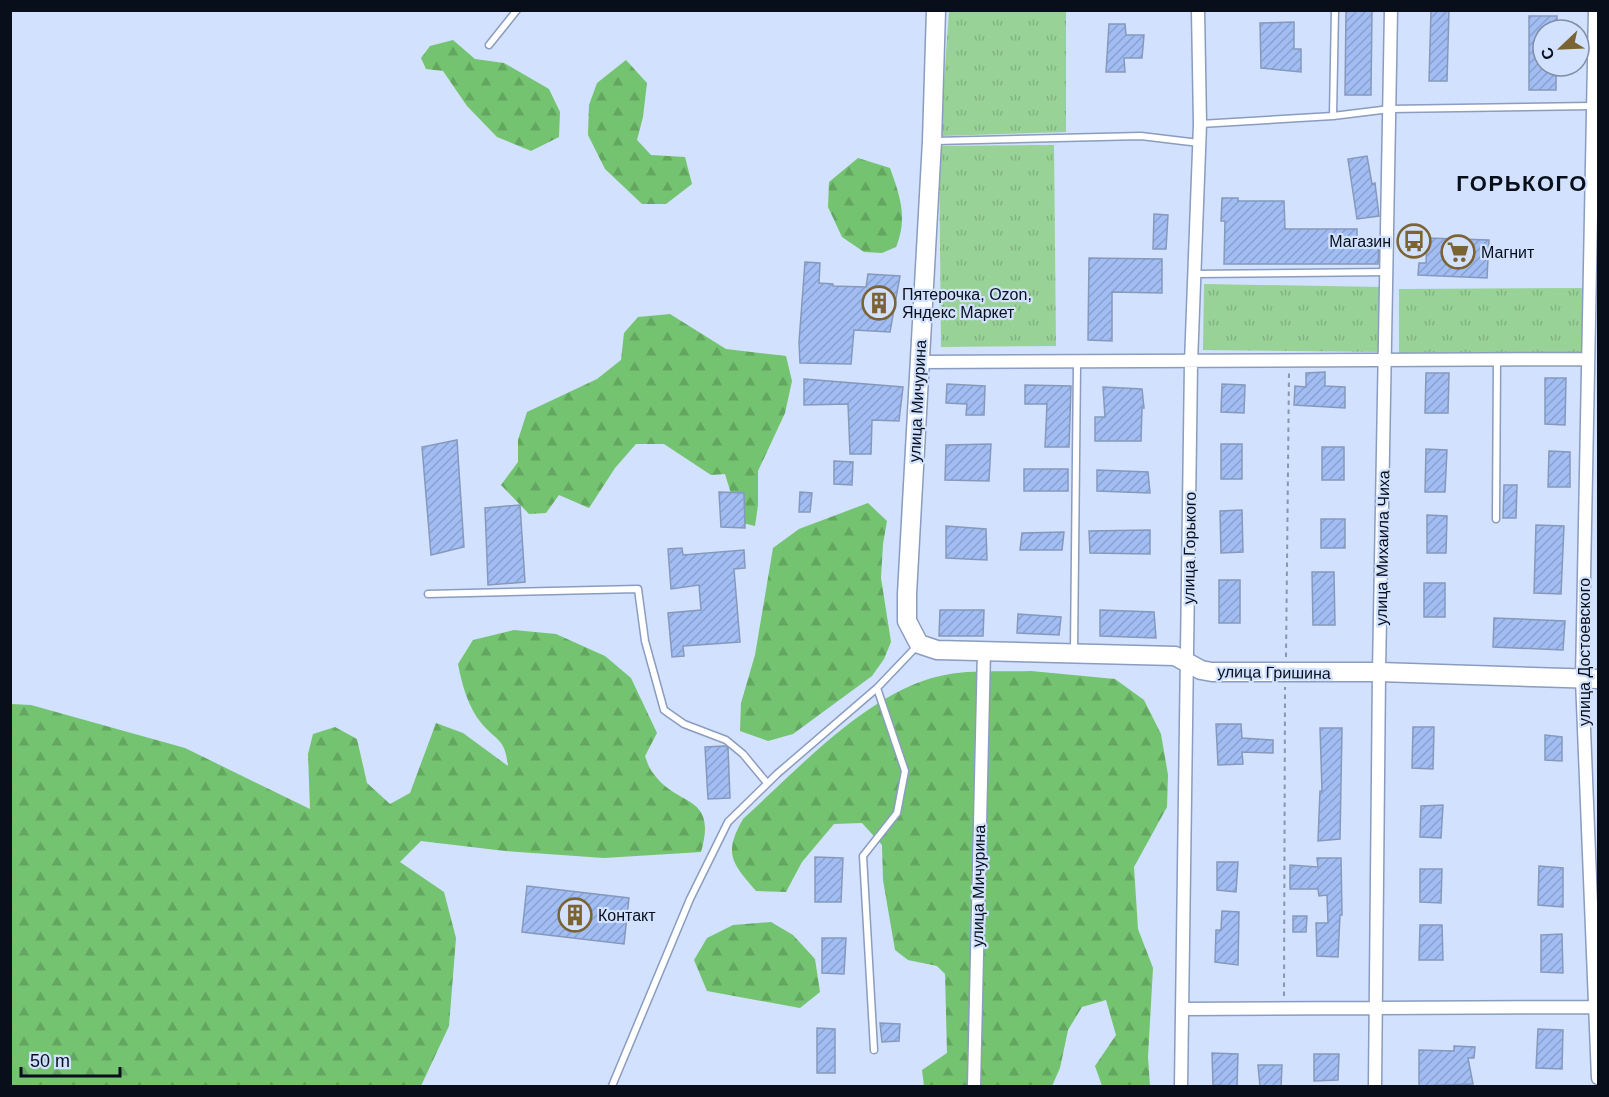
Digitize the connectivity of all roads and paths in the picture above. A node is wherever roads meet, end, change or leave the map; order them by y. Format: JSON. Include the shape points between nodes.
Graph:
{"nodes":[{"id":1,"x":518,"y":10,"type":"edge"},
{"id":2,"x":936,"y":10,"type":"edge"},
{"id":3,"x":1198,"y":10,"type":"edge"},
{"id":4,"x":1335,"y":10,"type":"edge"},
{"id":5,"x":1391,"y":10,"type":"edge"},
{"id":6,"x":1594,"y":10,"type":"edge"},
{"id":7,"x":489,"y":45,"type":"dead end"},
{"id":8,"x":1593,"y":106,"type":"junction"},
{"id":9,"x":1390,"y":109,"type":"junction"},
{"id":10,"x":1333,"y":116,"type":"junction"},
{"id":11,"x":1200,"y":124,"type":"junction"},
{"id":12,"x":1595,"y":136,"type":"edge"},
{"id":13,"x":932,"y":141,"type":"junction"},
{"id":14,"x":1199,"y":143,"type":"junction"},
{"id":15,"x":1388,"y":272,"type":"junction"},
{"id":16,"x":1194,"y":274,"type":"junction"},
{"id":17,"x":1387,"y":359,"type":"junction"},
{"id":18,"x":1497,"y":359,"type":"junction"},
{"id":19,"x":1588,"y":359,"type":"junction"},
{"id":20,"x":1289,"y":361,"type":"junction"},
{"id":21,"x":919,"y":362,"type":"junction"},
{"id":22,"x":1077,"y":363,"type":"junction"},
{"id":23,"x":1191,"y":363,"type":"junction"},
{"id":24,"x":1496,"y":519,"type":"dead end"},
{"id":25,"x":428,"y":594,"type":"dead end"},
{"id":26,"x":919,"y":644,"type":"junction"},
{"id":27,"x":984,"y":650,"type":"junction"},
{"id":28,"x":1074,"y":652,"type":"junction"},
{"id":29,"x":1188,"y":661,"type":"junction"},
{"id":30,"x":1379,"y":672,"type":"junction"},
{"id":31,"x":1285,"y":673,"type":"junction"},
{"id":32,"x":1590,"y":679,"type":"edge"},
{"id":33,"x":877,"y":688,"type":"junction"},
{"id":34,"x":767,"y":783,"type":"junction"},
{"id":35,"x":1376,"y":1007,"type":"junction"},
{"id":36,"x":1595,"y":1007,"type":"junction"},
{"id":37,"x":1284,"y":1008,"type":"junction"},
{"id":38,"x":1182,"y":1009,"type":"junction"},
{"id":39,"x":874,"y":1050,"type":"dead end"},
{"id":40,"x":1599,"y":1078,"type":"edge"},
{"id":41,"x":612,"y":1086,"type":"edge"},
{"id":42,"x":974,"y":1086,"type":"edge"},
{"id":43,"x":1181,"y":1086,"type":"edge"},
{"id":44,"x":1375,"y":1086,"type":"edge"}],
"edges":[{"from":1,"to":7,"type":"lane"},
{"from":2,"to":13,"type":"street","name":"улица Мичурина"},
{"from":3,"to":11,"type":"street","name":"улица Горького"},
{"from":4,"to":10,"type":"lane"},
{"from":5,"to":9,"type":"street","name":"улица Михаила Чиха"},
{"from":6,"to":8,"type":"street","name":"улица Достоевского"},
{"from":8,"to":9,"type":"lane"},
{"from":8,"to":12,"type":"street","name":"улица Достоевского"},
{"from":9,"to":10,"type":"lane"},
{"from":9,"to":15,"type":"street","name":"улица Михаила Чиха"},
{"from":10,"to":11,"type":"lane"},
{"from":11,"to":14,"type":"street","name":"улица Горького"},
{"from":12,"to":19,"type":"street","name":"улица Достоевского"},
{"from":13,"to":14,"type":"lane","via":[[1141,136]]},
{"from":13,"to":21,"type":"street","name":"улица Мичурина"},
{"from":14,"to":16,"type":"street","name":"улица Горького"},
{"from":15,"to":16,"type":"lane"},
{"from":15,"to":17,"type":"street","name":"улица Михаила Чиха"},
{"from":16,"to":23,"type":"street","name":"улица Горького"},
{"from":17,"to":18,"type":"street"},
{"from":17,"to":20,"type":"street"},
{"from":17,"to":30,"type":"street","name":"улица Михаила Чиха"},
{"from":18,"to":19,"type":"street"},
{"from":18,"to":24,"type":"lane"},
{"from":19,"to":32,"type":"street","name":"улица Достоевского"},
{"from":20,"to":23,"type":"street"},
{"from":20,"to":31,"type":"path"},
{"from":21,"to":22,"type":"street"},
{"from":21,"to":26,"type":"street","name":"улица Мичурина","via":[[907,594],[907,621]]},
{"from":22,"to":23,"type":"street"},
{"from":22,"to":28,"type":"lane"},
{"from":23,"to":29,"type":"street","name":"улица Горького"},
{"from":25,"to":34,"type":"lane","via":[[638,589],[645,641],[664,710],[684,724],[726,740]]},
{"from":26,"to":27,"type":"street","name":"улица Гришина","via":[[937,650]]},
{"from":26,"to":33,"type":"lane"},
{"from":27,"to":28,"type":"street","name":"улица Гришина"},
{"from":27,"to":42,"type":"street","name":"улица Мичурина"},
{"from":28,"to":29,"type":"street","name":"улица Гришина","via":[[1175,656]]},
{"from":29,"to":31,"type":"street","name":"улица Гришина","via":[[1212,672]]},
{"from":29,"to":38,"type":"street","name":"улица Горького"},
{"from":30,"to":31,"type":"street","name":"улица Гришина"},
{"from":30,"to":32,"type":"street","name":"улица Гришина"},
{"from":30,"to":35,"type":"street","name":"улица Михаила Чиха"},
{"from":31,"to":37,"type":"path"},
{"from":32,"to":36,"type":"street","name":"улица Достоевского"},
{"from":33,"to":34,"type":"lane"},
{"from":33,"to":39,"type":"lane","via":[[905,771],[897,813],[863,856]]},
{"from":34,"to":41,"type":"lane","via":[[728,822],[690,899]]},
{"from":35,"to":36,"type":"street"},
{"from":35,"to":37,"type":"street"},
{"from":35,"to":44,"type":"street","name":"улица Михаила Чиха"},
{"from":36,"to":40,"type":"street","name":"улица Достоевского"},
{"from":37,"to":38,"type":"street"},
{"from":38,"to":43,"type":"street","name":"улица Горького"}]}
